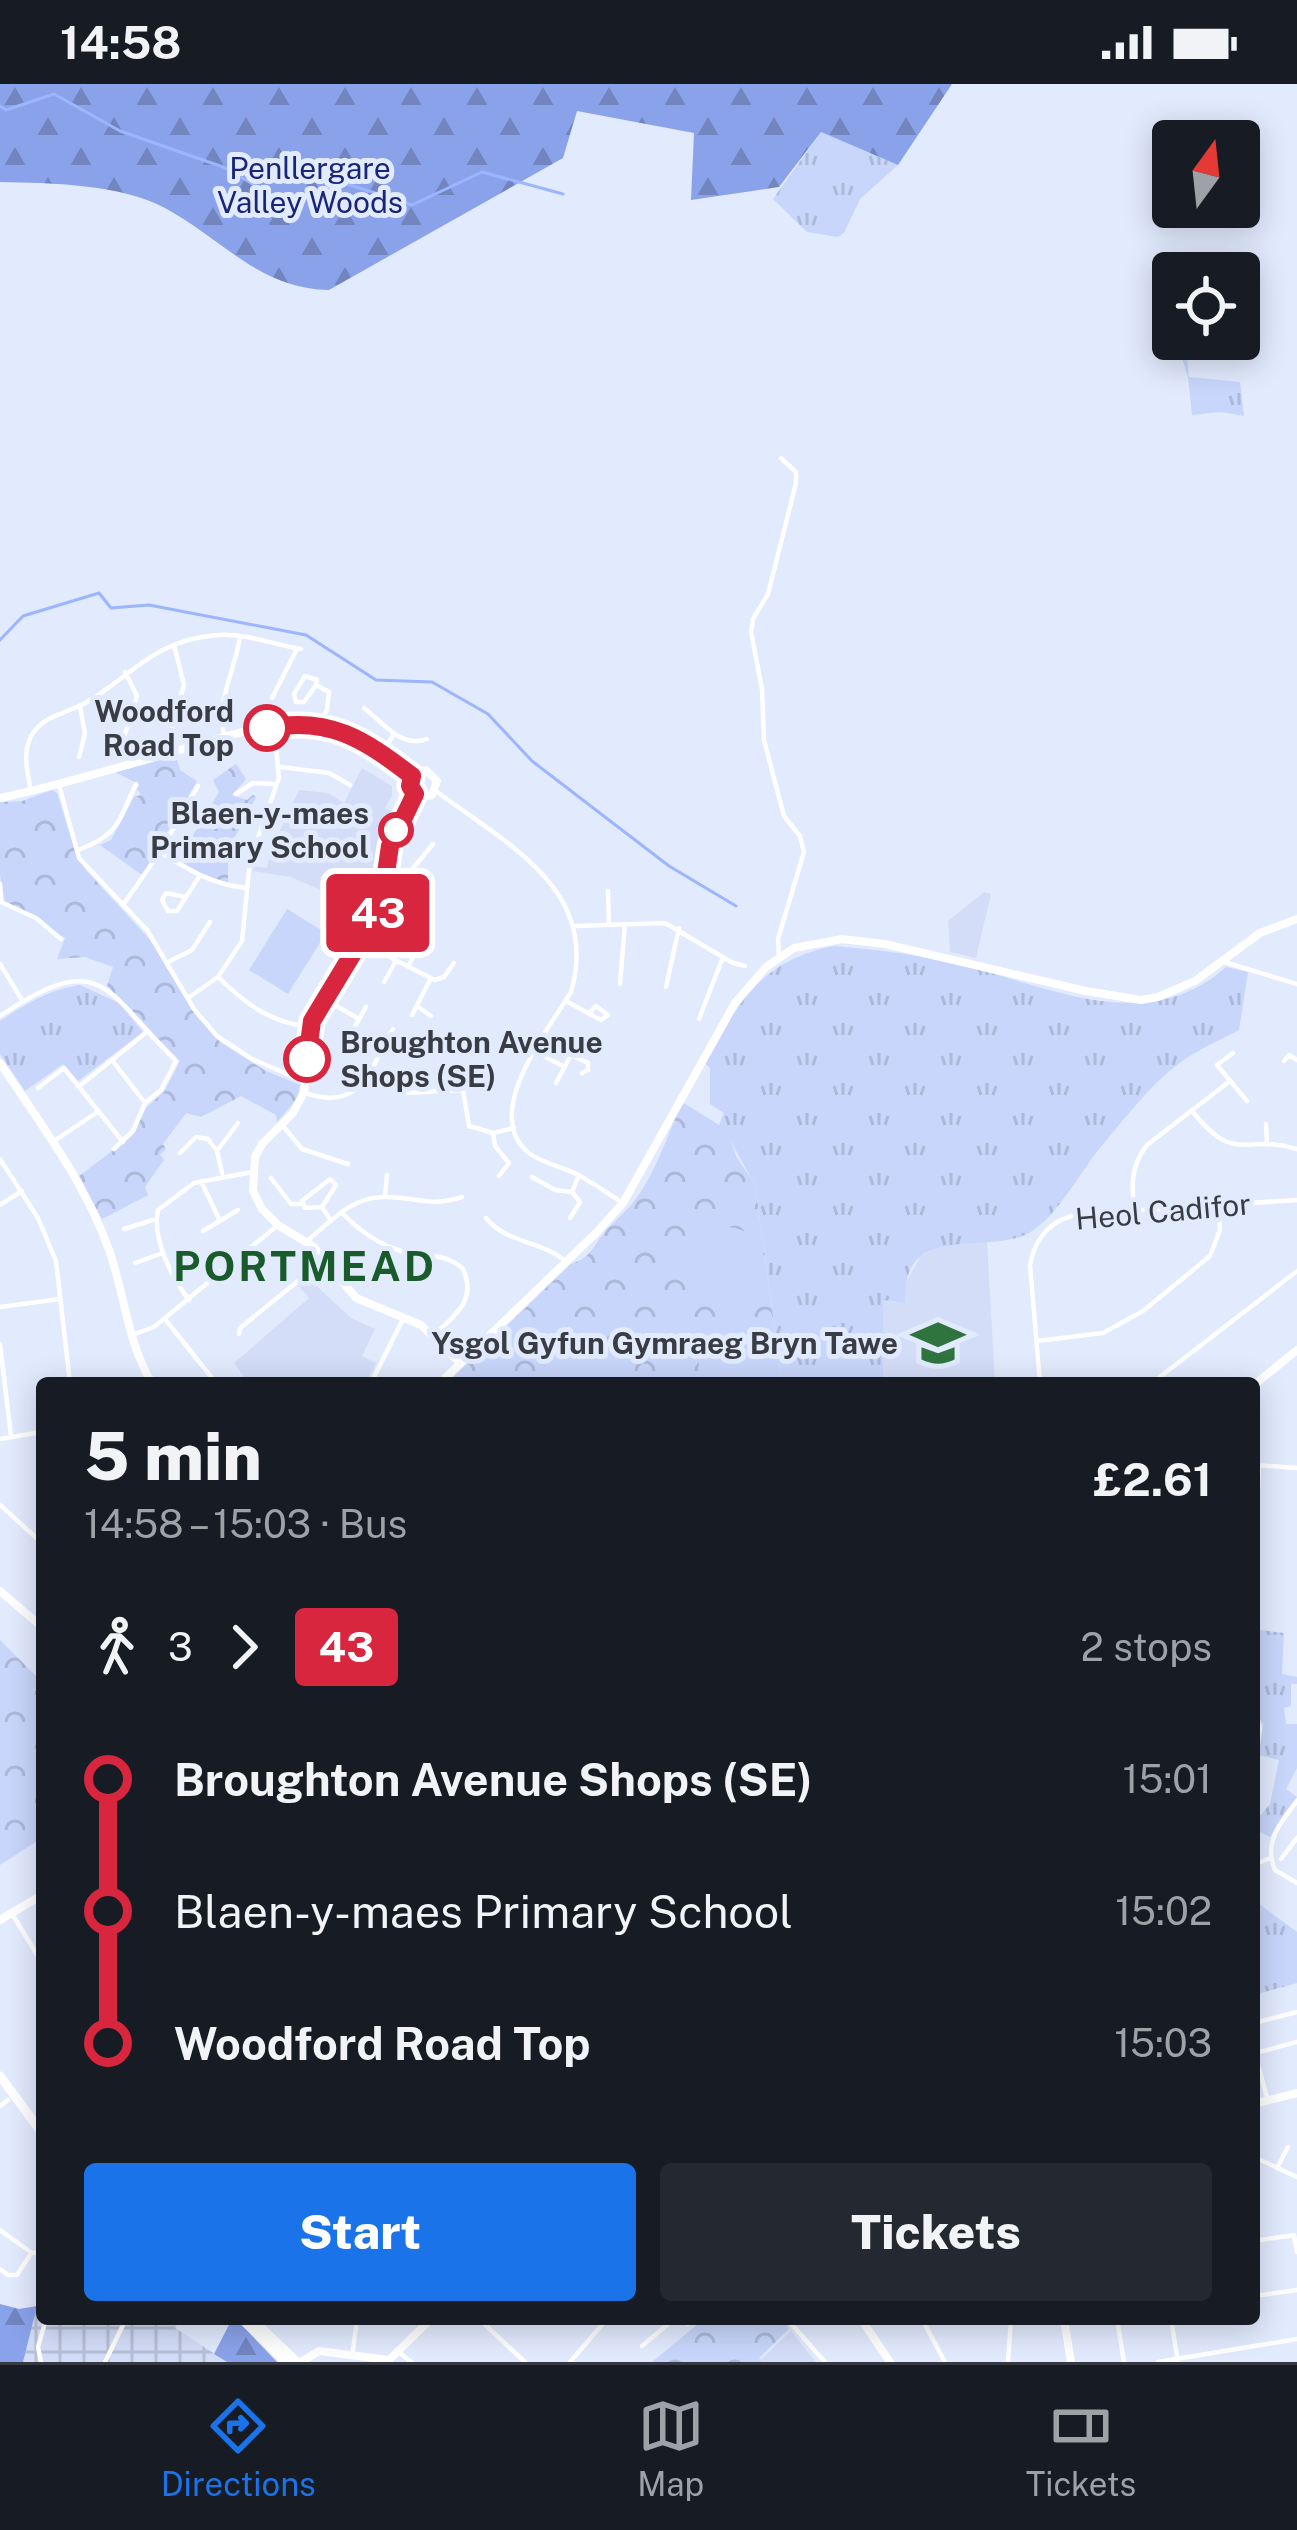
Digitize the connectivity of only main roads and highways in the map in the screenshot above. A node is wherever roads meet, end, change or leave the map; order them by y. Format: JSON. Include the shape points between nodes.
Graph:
{"nodes":[{"id":1,"x":0,"y":2076,"type":"edge"},
{"id":2,"x":0,"y":2087,"type":"edge"},
{"id":3,"x":4,"y":2103,"type":"edge"},
{"id":4,"x":36,"y":2129,"type":"edge"},
{"id":5,"x":36,"y":2132,"type":"edge"},
{"id":6,"x":248,"y":2325,"type":"edge"},
{"id":7,"x":267,"y":2325,"type":"edge"},
{"id":8,"x":286,"y":2362,"type":"edge"},
{"id":9,"x":299,"y":2362,"type":"edge"}],
"edges":[{"from":1,"to":4,"type":"main road"},
{"from":2,"to":3,"type":"main road"},
{"from":3,"to":5,"type":"main road"},
{"from":6,"to":8,"type":"main road"},
{"from":7,"to":9,"type":"main road"}]}
